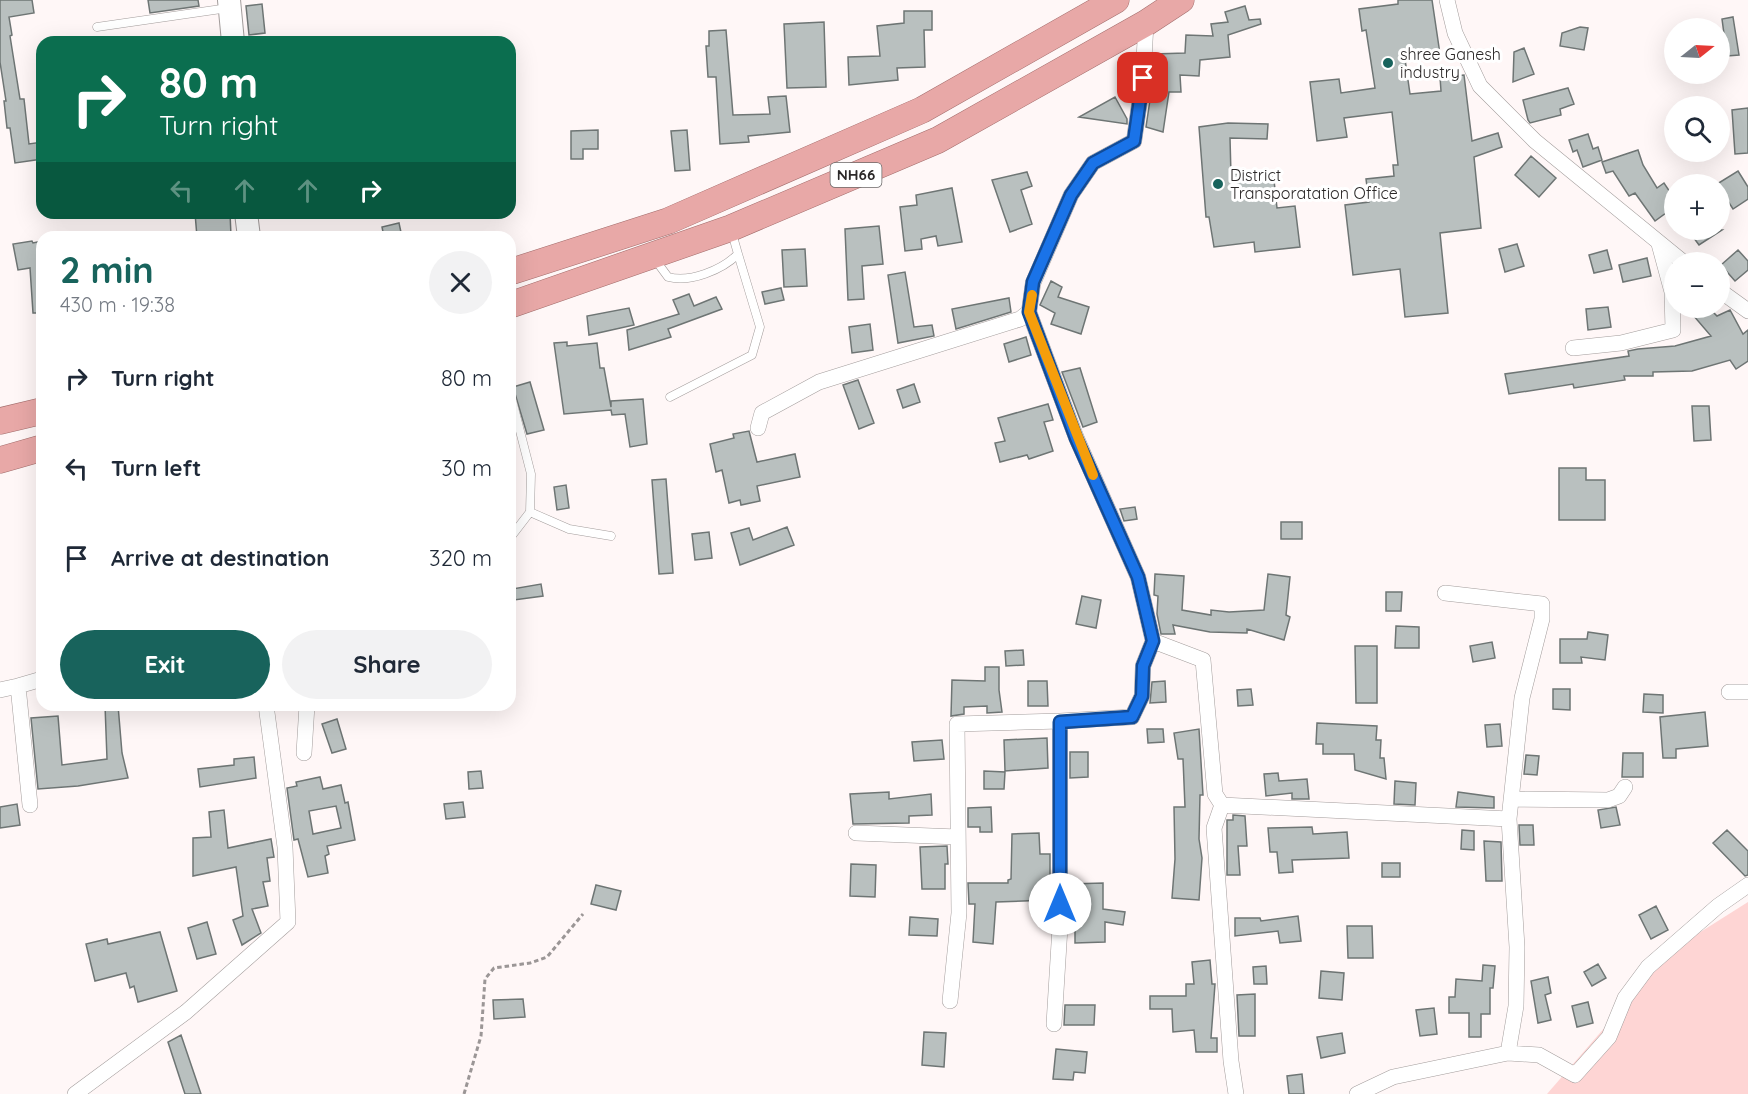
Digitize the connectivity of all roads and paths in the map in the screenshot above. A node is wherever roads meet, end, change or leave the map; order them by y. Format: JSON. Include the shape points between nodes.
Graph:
{"nodes":[{"id":1,"x":1116,"y":0,"type":"edge"},
{"id":2,"x":1181,"y":0,"type":"edge"},
{"id":3,"x":1447,"y":0,"type":"edge"},
{"id":4,"x":230,"y":4,"type":"edge"},
{"id":5,"x":1146,"y":23,"type":"junction"},
{"id":6,"x":97,"y":27,"type":"dead end"},
{"id":7,"x":233,"y":36,"type":"edge"},
{"id":8,"x":731,"y":228,"type":"junction"},
{"id":9,"x":1659,"y":244,"type":"junction"},
{"id":10,"x":1670,"y":252,"type":"edge"},
{"id":11,"x":738,"y":254,"type":"junction"},
{"id":12,"x":652,"y":256,"type":"junction"},
{"id":13,"x":516,"y":270,"type":"edge"},
{"id":14,"x":1730,"y":298,"type":"edge"},
{"id":15,"x":516,"y":303,"type":"edge"},
{"id":16,"x":1748,"y":311,"type":"edge"},
{"id":17,"x":1029,"y":312,"type":"junction"},
{"id":18,"x":1573,"y":348,"type":"dead end"},
{"id":19,"x":670,"y":397,"type":"dead end"},
{"id":20,"x":36,"y":412,"type":"edge"},
{"id":21,"x":516,"y":415,"type":"edge"},
{"id":22,"x":0,"y":421,"type":"edge"},
{"id":23,"x":758,"y":428,"type":"dead end"},
{"id":24,"x":36,"y":450,"type":"edge"},
{"id":25,"x":0,"y":460,"type":"edge"},
{"id":26,"x":530,"y":512,"type":"junction"},
{"id":27,"x":516,"y":530,"type":"edge"},
{"id":28,"x":610,"y":536,"type":"dead end"},
{"id":29,"x":1445,"y":593,"type":"dead end"},
{"id":30,"x":1153,"y":641,"type":"junction"},
{"id":31,"x":36,"y":681,"type":"edge"},
{"id":32,"x":18,"y":686,"type":"junction"},
{"id":33,"x":0,"y":690,"type":"edge"},
{"id":34,"x":1729,"y":692,"type":"dead end"},
{"id":35,"x":1748,"y":692,"type":"edge"},
{"id":36,"x":267,"y":711,"type":"edge"},
{"id":37,"x":307,"y":711,"type":"edge"},
{"id":38,"x":1060,"y":722,"type":"junction"},
{"id":39,"x":304,"y":753,"type":"dead end"},
{"id":40,"x":1625,"y":787,"type":"dead end"},
{"id":41,"x":1512,"y":799,"type":"junction"},
{"id":42,"x":30,"y":805,"type":"dead end"},
{"id":43,"x":1222,"y":805,"type":"junction"},
{"id":44,"x":1509,"y":819,"type":"junction"},
{"id":45,"x":856,"y":833,"type":"dead end"},
{"id":46,"x":958,"y":837,"type":"junction"},
{"id":47,"x":1748,"y":885,"type":"edge"},
{"id":48,"x":582,"y":914,"type":"dead end"},
{"id":49,"x":950,"y":1001,"type":"dead end"},
{"id":50,"x":1054,"y":1024,"type":"dead end"},
{"id":51,"x":1508,"y":1053,"type":"junction"},
{"id":52,"x":75,"y":1094,"type":"edge"},
{"id":53,"x":464,"y":1094,"type":"edge"},
{"id":54,"x":1236,"y":1094,"type":"edge"},
{"id":55,"x":1357,"y":1094,"type":"edge"}],
"edges":[{"from":1,"to":13,"type":"highway","number":"NH66","via":[[922,110],[668,221]]},
{"from":2,"to":5,"type":"highway","number":"NH66"},
{"from":3,"to":9,"type":"street","via":[[1455,33],[1480,86],[1535,141]]},
{"from":4,"to":6,"type":"lane"},
{"from":4,"to":7,"type":"main road"},
{"from":5,"to":8,"type":"highway","number":"NH66","via":[[939,140]]},
{"from":5,"to":17,"type":"street","via":[[1134,141],[1093,163],[1071,195],[1033,282]]},
{"from":8,"to":11,"type":"lane"},
{"from":8,"to":12,"type":"highway","number":"NH66"},
{"from":9,"to":10,"type":"street"},
{"from":9,"to":18,"type":"street","via":[[1672,292],[1673,330],[1621,343]]},
{"from":11,"to":12,"type":"lane","via":[[729,263],[680,280],[668,277]]},
{"from":11,"to":19,"type":"lane","via":[[760,327],[752,355]]},
{"from":12,"to":15,"type":"highway","number":"NH66"},
{"from":14,"to":16,"type":"street"},
{"from":17,"to":23,"type":"street","via":[[1020,319],[819,382],[762,413]]},
{"from":17,"to":30,"type":"street","via":[[1076,438],[1138,577]]},
{"from":20,"to":22,"type":"highway"},
{"from":21,"to":26,"type":"lane","via":[[531,474]]},
{"from":24,"to":25,"type":"highway"},
{"from":26,"to":27,"type":"lane"},
{"from":26,"to":28,"type":"lane","via":[[569,529]]},
{"from":29,"to":41,"type":"street","via":[[1542,604],[1542,619],[1522,698]]},
{"from":30,"to":38,"type":"street","via":[[1143,666],[1142,696],[1132,717]]},
{"from":30,"to":43,"type":"street","via":[[1203,660],[1215,794]]},
{"from":31,"to":32,"type":"street"},
{"from":32,"to":33,"type":"street"},
{"from":32,"to":42,"type":"street"},
{"from":34,"to":35,"type":"street"},
{"from":36,"to":52,"type":"street","via":[[285,848],[288,922],[186,1012]]},
{"from":37,"to":39,"type":"street"},
{"from":38,"to":46,"type":"street","via":[[957,724]]},
{"from":38,"to":50,"type":"street","via":[[1060,927]]},
{"from":40,"to":41,"type":"street","via":[[1619,796],[1608,800]]},
{"from":41,"to":44,"type":"street"},
{"from":43,"to":44,"type":"street"},
{"from":43,"to":54,"type":"street","via":[[1214,828]]},
{"from":44,"to":51,"type":"street","via":[[1517,947],[1516,1005]]},
{"from":45,"to":46,"type":"street"},
{"from":46,"to":49,"type":"street","via":[[959,913]]},
{"from":47,"to":51,"type":"street","via":[[1648,967],[1625,998],[1609,1037],[1575,1075],[1539,1055]]},
{"from":48,"to":53,"type":"path","via":[[547,957],[494,968],[485,979],[481,1036]]},
{"from":51,"to":55,"type":"street","via":[[1393,1077]]}]}
